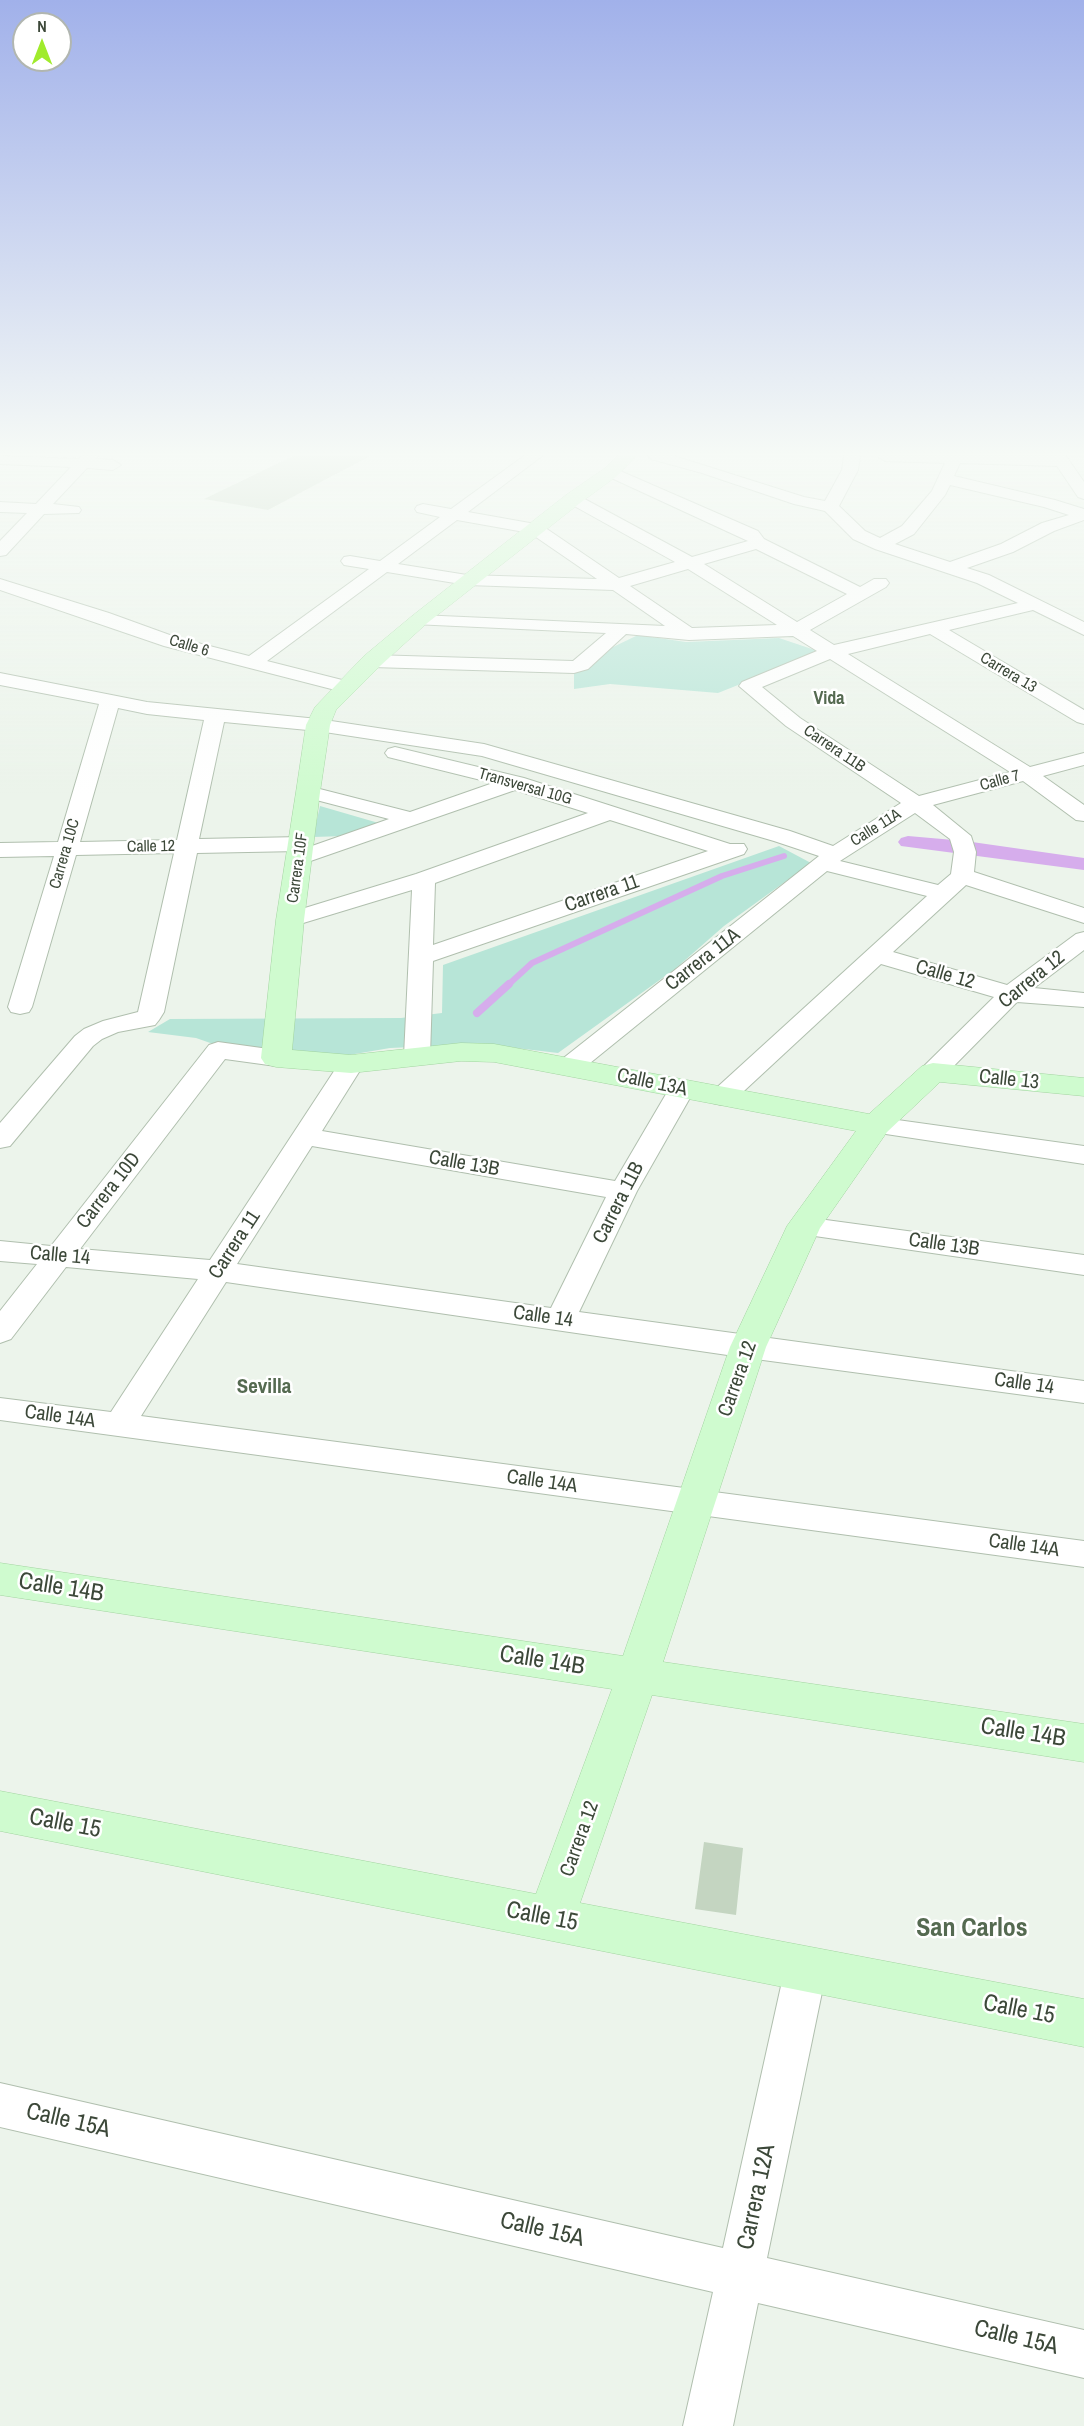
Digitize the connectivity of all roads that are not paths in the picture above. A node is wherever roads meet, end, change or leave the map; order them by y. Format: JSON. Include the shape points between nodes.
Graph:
{"nodes":[{"id":1,"x":382,"y":569,"type":"edge"},
{"id":2,"x":392,"y":569,"type":"edge"},
{"id":3,"x":482,"y":569,"type":"edge"},
{"id":4,"x":592,"y":569,"type":"edge"},
{"id":5,"x":669,"y":569,"type":"edge"},
{"id":6,"x":700,"y":569,"type":"edge"},
{"id":7,"x":811,"y":569,"type":"edge"},
{"id":8,"x":959,"y":569,"type":"edge"},
{"id":9,"x":467,"y":580,"type":"junction"},
{"id":10,"x":880,"y":583,"type":"dead end"},
{"id":11,"x":0,"y":584,"type":"edge"},
{"id":12,"x":615,"y":585,"type":"junction"},
{"id":13,"x":861,"y":594,"type":"junction"},
{"id":14,"x":1033,"y":605,"type":"junction"},
{"id":15,"x":419,"y":620,"type":"junction"},
{"id":16,"x":622,"y":628,"type":"junction"},
{"id":17,"x":932,"y":628,"type":"junction"},
{"id":18,"x":1084,"y":628,"type":"edge"},
{"id":19,"x":797,"y":630,"type":"junction"},
{"id":20,"x":689,"y":634,"type":"junction"},
{"id":21,"x":830,"y":652,"type":"junction"},
{"id":22,"x":372,"y":661,"type":"junction"},
{"id":23,"x":251,"y":664,"type":"junction"},
{"id":24,"x":0,"y":679,"type":"edge"},
{"id":25,"x":346,"y":687,"type":"junction"},
{"id":26,"x":110,"y":702,"type":"junction"},
{"id":27,"x":216,"y":716,"type":"junction"},
{"id":28,"x":1084,"y":718,"type":"edge"},
{"id":29,"x":318,"y":729,"type":"junction"},
{"id":30,"x":1084,"y":759,"type":"edge"},
{"id":31,"x":557,"y":771,"type":"junction"},
{"id":32,"x":1027,"y":774,"type":"junction"},
{"id":33,"x":516,"y":783,"type":"junction"},
{"id":34,"x":308,"y":792,"type":"junction"},
{"id":35,"x":916,"y":803,"type":"junction"},
{"id":36,"x":608,"y":813,"type":"junction"},
{"id":37,"x":1084,"y":815,"type":"edge"},
{"id":38,"x":412,"y":819,"type":"junction"},
{"id":39,"x":782,"y":836,"type":"junction"},
{"id":40,"x":188,"y":846,"type":"junction"},
{"id":41,"x":66,"y":849,"type":"junction"},
{"id":42,"x":0,"y":850,"type":"edge"},
{"id":43,"x":730,"y":850,"type":"junction"},
{"id":44,"x":301,"y":851,"type":"junction"},
{"id":45,"x":830,"y":859,"type":"junction"},
{"id":46,"x":962,"y":876,"type":"junction"},
{"id":47,"x":424,"y":879,"type":"junction"},
{"id":48,"x":941,"y":893,"type":"junction"},
{"id":49,"x":1084,"y":916,"type":"edge"},
{"id":50,"x":290,"y":920,"type":"junction"},
{"id":51,"x":1084,"y":939,"type":"edge"},
{"id":52,"x":877,"y":955,"type":"junction"},
{"id":53,"x":423,"y":956,"type":"junction"},
{"id":54,"x":1011,"y":994,"type":"junction"},
{"id":55,"x":1084,"y":1000,"type":"edge"},
{"id":56,"x":20,"y":1007,"type":"dead end"},
{"id":57,"x":218,"y":1050,"type":"joint"},
{"id":58,"x":417,"y":1056,"type":"junction"},
{"id":59,"x":276,"y":1058,"type":"junction"},
{"id":60,"x":351,"y":1064,"type":"junction"},
{"id":61,"x":570,"y":1066,"type":"junction"},
{"id":62,"x":933,"y":1072,"type":"junction"},
{"id":63,"x":1084,"y":1087,"type":"edge"},
{"id":64,"x":682,"y":1089,"type":"junction"},
{"id":65,"x":722,"y":1097,"type":"junction"},
{"id":66,"x":876,"y":1125,"type":"junction"},
{"id":67,"x":305,"y":1136,"type":"junction"},
{"id":68,"x":0,"y":1140,"type":"edge"},
{"id":69,"x":1084,"y":1155,"type":"edge"},
{"id":70,"x":623,"y":1191,"type":"junction"},
{"id":71,"x":804,"y":1226,"type":"junction"},
{"id":72,"x":0,"y":1251,"type":"edge"},
{"id":73,"x":59,"y":1256,"type":"junction"},
{"id":74,"x":1084,"y":1264,"type":"edge"},
{"id":75,"x":218,"y":1271,"type":"junction"},
{"id":76,"x":561,"y":1320,"type":"junction"},
{"id":77,"x":0,"y":1332,"type":"edge"},
{"id":78,"x":748,"y":1347,"type":"junction"},
{"id":79,"x":1084,"y":1392,"type":"edge"},
{"id":80,"x":0,"y":1409,"type":"edge"},
{"id":81,"x":119,"y":1425,"type":"junction"},
{"id":82,"x":695,"y":1502,"type":"junction"},
{"id":83,"x":1084,"y":1554,"type":"edge"},
{"id":84,"x":0,"y":1579,"type":"edge"},
{"id":85,"x":638,"y":1675,"type":"junction"},
{"id":86,"x":1084,"y":1743,"type":"edge"},
{"id":87,"x":0,"y":1811,"type":"edge"},
{"id":88,"x":551,"y":1919,"type":"junction"},
{"id":89,"x":806,"y":1968,"type":"junction"},
{"id":90,"x":1084,"y":2023,"type":"edge"},
{"id":91,"x":0,"y":2105,"type":"edge"},
{"id":92,"x":741,"y":2275,"type":"junction"},
{"id":93,"x":1084,"y":2354,"type":"edge"},
{"id":94,"x":708,"y":2426,"type":"edge"}],
"edges":[{"from":1,"to":23,"type":"street"},
{"from":2,"to":9,"type":"street"},
{"from":3,"to":9,"type":"street","name":"Carrera 10F"},
{"from":4,"to":12,"type":"street"},
{"from":5,"to":12,"type":"street"},
{"from":6,"to":19,"type":"street"},
{"from":7,"to":13,"type":"street"},
{"from":8,"to":14,"type":"street"},
{"from":9,"to":12,"type":"street"},
{"from":9,"to":15,"type":"street","name":"Carrera 10F"},
{"from":10,"to":13,"type":"street"},
{"from":11,"to":23,"type":"street","name":"Calle 6","via":[[171,642]]},
{"from":12,"to":20,"type":"street"},
{"from":13,"to":19,"type":"street"},
{"from":14,"to":17,"type":"street"},
{"from":14,"to":18,"type":"street"},
{"from":15,"to":16,"type":"street"},
{"from":15,"to":22,"type":"street","name":"Carrera 10F"},
{"from":16,"to":20,"type":"street"},
{"from":16,"to":22,"type":"street","via":[[581,665]]},
{"from":17,"to":21,"type":"street"},
{"from":17,"to":28,"type":"street","name":"Carrera 13"},
{"from":19,"to":20,"type":"street"},
{"from":19,"to":21,"type":"street"},
{"from":21,"to":32,"type":"street"},
{"from":21,"to":35,"type":"street","name":"Carrera 11B","via":[[749,686],[793,722]]},
{"from":22,"to":25,"type":"street","name":"Carrera 10F"},
{"from":23,"to":25,"type":"street","name":"Calle 6"},
{"from":24,"to":26,"type":"street"},
{"from":25,"to":29,"type":"street","name":"Carrera 10F","via":[[326,707]]},
{"from":26,"to":27,"type":"street"},
{"from":26,"to":41,"type":"street","name":"Carrera 10C"},
{"from":27,"to":29,"type":"street"},
{"from":27,"to":40,"type":"street"},
{"from":29,"to":31,"type":"street","via":[[484,750]]},
{"from":29,"to":33,"type":"street","name":"Transversal 10G"},
{"from":29,"to":34,"type":"street","name":"Carrera 10F"},
{"from":30,"to":32,"type":"street","name":"Calle 7"},
{"from":31,"to":33,"type":"street","name":"Calle 12"},
{"from":31,"to":39,"type":"street"},
{"from":32,"to":35,"type":"street","name":"Calle 7"},
{"from":32,"to":37,"type":"street"},
{"from":33,"to":36,"type":"street","name":"Transversal 10G"},
{"from":33,"to":38,"type":"street","name":"Calle 12"},
{"from":34,"to":38,"type":"street"},
{"from":34,"to":44,"type":"street","name":"Carrera 10F"},
{"from":35,"to":45,"type":"street","name":"Calle 11A"},
{"from":35,"to":46,"type":"street","name":"Carrera 11B","via":[[963,844]]},
{"from":36,"to":43,"type":"street","name":"Transversal 10G"},
{"from":36,"to":47,"type":"street"},
{"from":38,"to":44,"type":"street","name":"Calle 12"},
{"from":39,"to":43,"type":"street","name":"Carrera 11"},
{"from":39,"to":45,"type":"street"},
{"from":40,"to":41,"type":"street","name":"Calle 12"},
{"from":40,"to":44,"type":"street","name":"Calle 12"},
{"from":40,"to":68,"type":"street","via":[[146,1020],[112,1026],[84,1041]]},
{"from":41,"to":42,"type":"street","name":"Calle 12"},
{"from":41,"to":56,"type":"street","name":"Carrera 10C"},
{"from":43,"to":53,"type":"street","name":"Carrera 11"},
{"from":44,"to":50,"type":"street","name":"Carrera 10F"},
{"from":45,"to":48,"type":"street"},
{"from":45,"to":61,"type":"street","name":"Carrera 11A"},
{"from":46,"to":48,"type":"street"},
{"from":46,"to":49,"type":"street"},
{"from":47,"to":50,"type":"street"},
{"from":47,"to":53,"type":"street"},
{"from":48,"to":52,"type":"street"},
{"from":50,"to":59,"type":"street","name":"Carrera 10F"},
{"from":51,"to":54,"type":"street","name":"Carrera 12"},
{"from":52,"to":54,"type":"street","name":"Calle 12"},
{"from":52,"to":65,"type":"street"},
{"from":53,"to":58,"type":"street"},
{"from":54,"to":55,"type":"street","name":"Calle 12"},
{"from":54,"to":62,"type":"street","name":"Carrera 12"},
{"from":57,"to":59,"type":"street","name":"Calle 13A"},
{"from":57,"to":73,"type":"street","name":"Carrera 10D"},
{"from":58,"to":60,"type":"street","name":"Calle 13A"},
{"from":58,"to":61,"type":"street","name":"Calle 13A","via":[[494,1053]]},
{"from":59,"to":60,"type":"street","name":"Calle 13A"},
{"from":60,"to":67,"type":"street","name":"Carrera 11"},
{"from":61,"to":64,"type":"street","name":"Calle 13A"},
{"from":62,"to":63,"type":"street","name":"Calle 13"},
{"from":62,"to":66,"type":"street","name":"Carrera 12"},
{"from":64,"to":65,"type":"street","name":"Calle 13A"},
{"from":64,"to":70,"type":"street","name":"Carrera 11B"},
{"from":65,"to":66,"type":"street","name":"Calle 13A"},
{"from":66,"to":69,"type":"street","name":"Calle 13A"},
{"from":66,"to":71,"type":"street","name":"Carrera 12"},
{"from":67,"to":70,"type":"street","name":"Calle 13B"},
{"from":67,"to":75,"type":"street","name":"Carrera 11"},
{"from":70,"to":76,"type":"street","name":"Carrera 11B"},
{"from":71,"to":74,"type":"street","name":"Calle 13B"},
{"from":71,"to":78,"type":"street","name":"Carrera 12"},
{"from":72,"to":73,"type":"street","name":"Calle 14"},
{"from":73,"to":75,"type":"street","name":"Calle 14"},
{"from":73,"to":77,"type":"street","name":"Carrera 10D"},
{"from":75,"to":76,"type":"street","name":"Calle 14"},
{"from":75,"to":81,"type":"street","name":"Carrera 11"},
{"from":76,"to":78,"type":"street","name":"Calle 14"},
{"from":78,"to":79,"type":"street","name":"Calle 14"},
{"from":78,"to":82,"type":"street","name":"Carrera 12"},
{"from":80,"to":81,"type":"street","name":"Calle 14A"},
{"from":81,"to":82,"type":"street","name":"Calle 14A"},
{"from":82,"to":83,"type":"street","name":"Calle 14A"},
{"from":82,"to":85,"type":"street","name":"Carrera 12"},
{"from":84,"to":85,"type":"street","name":"Calle 14B"},
{"from":85,"to":86,"type":"street","name":"Calle 14B"},
{"from":85,"to":88,"type":"street","name":"Carrera 12"},
{"from":87,"to":88,"type":"street","name":"Calle 15"},
{"from":88,"to":89,"type":"street","name":"Calle 15"},
{"from":89,"to":90,"type":"street","name":"Calle 15"},
{"from":89,"to":92,"type":"street","name":"Carrera 12A"},
{"from":91,"to":92,"type":"street","name":"Calle 15A"},
{"from":92,"to":93,"type":"street","name":"Calle 15A"},
{"from":92,"to":94,"type":"street","name":"Carrera 12A"}]}
